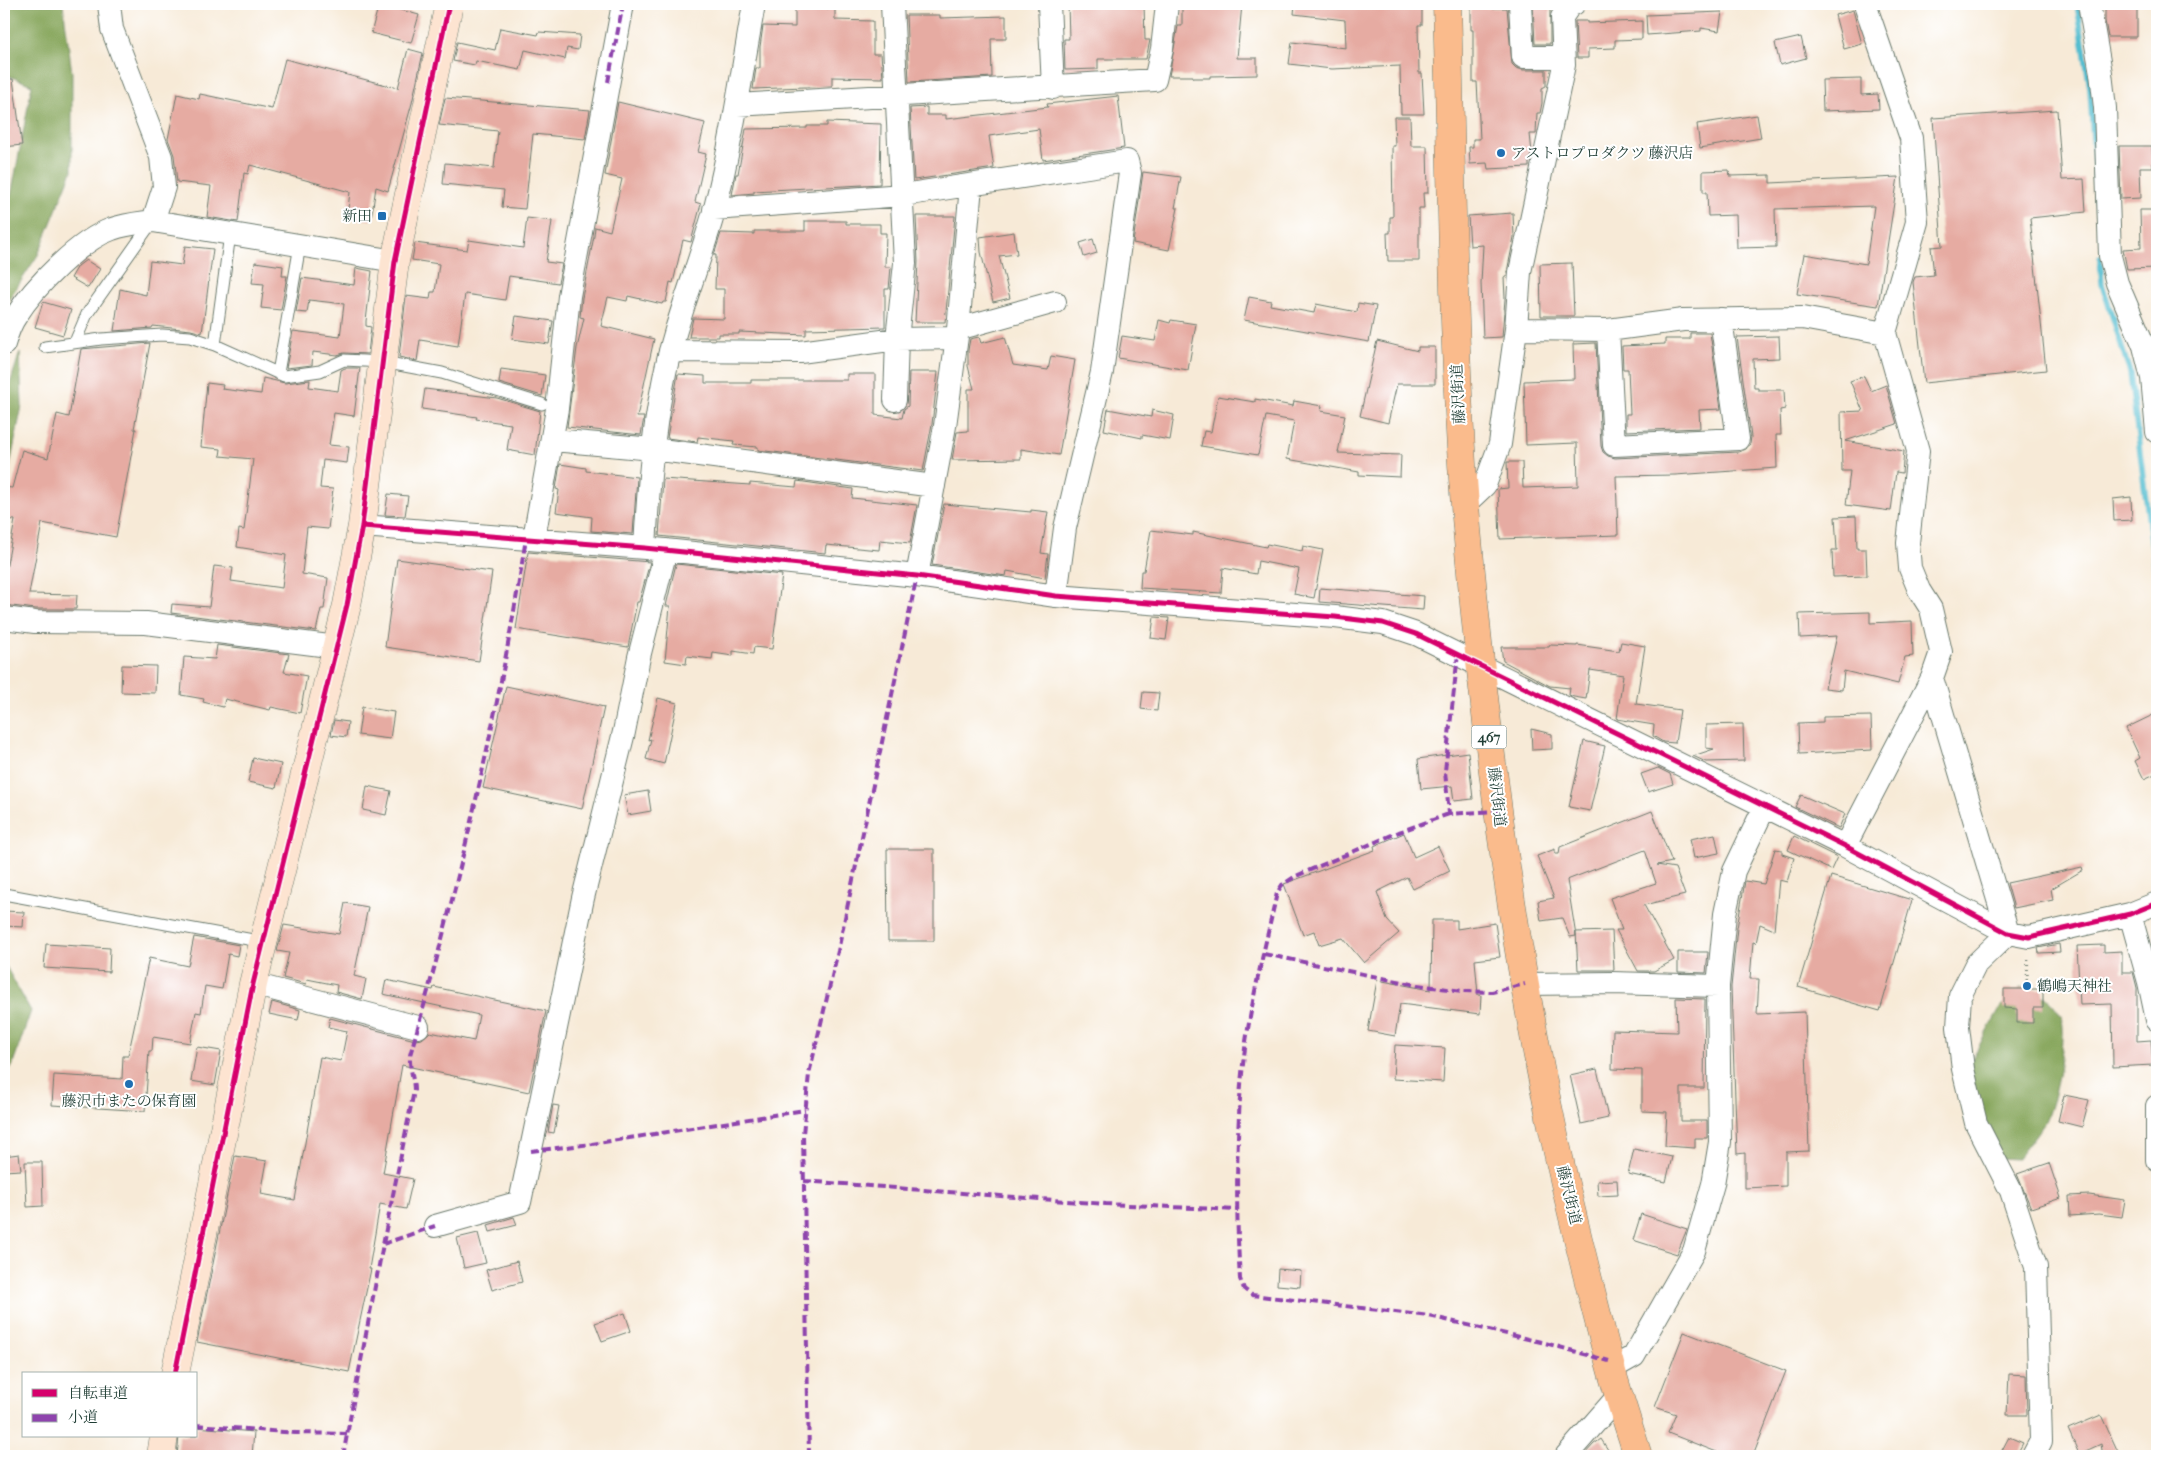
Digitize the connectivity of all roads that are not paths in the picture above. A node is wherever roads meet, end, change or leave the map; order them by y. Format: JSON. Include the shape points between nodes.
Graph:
{"nodes":[{"id":1,"x":109,"y":4,"type":"edge"},
{"id":2,"x":450,"y":4,"type":"edge"},
{"id":3,"x":623,"y":4,"type":"edge"},
{"id":4,"x":754,"y":4,"type":"edge"},
{"id":5,"x":892,"y":4,"type":"edge"},
{"id":6,"x":1049,"y":4,"type":"edge"},
{"id":7,"x":1167,"y":4,"type":"edge"},
{"id":8,"x":1447,"y":4,"type":"edge"},
{"id":9,"x":1520,"y":4,"type":"edge"},
{"id":10,"x":1574,"y":4,"type":"edge"},
{"id":11,"x":1865,"y":4,"type":"edge"},
{"id":12,"x":2089,"y":4,"type":"edge"},
{"id":13,"x":1563,"y":56,"type":"junction"},
{"id":14,"x":1053,"y":88,"type":"junction"},
{"id":15,"x":895,"y":96,"type":"junction"},
{"id":16,"x":737,"y":105,"type":"junction"},
{"id":17,"x":971,"y":186,"type":"junction"},
{"id":18,"x":903,"y":195,"type":"junction"},
{"id":19,"x":714,"y":209,"type":"junction"},
{"id":20,"x":153,"y":221,"type":"junction"},
{"id":21,"x":230,"y":234,"type":"junction"},
{"id":22,"x":300,"y":245,"type":"junction"},
{"id":23,"x":396,"y":261,"type":"junction"},
{"id":24,"x":1054,"y":302,"type":"dead end"},
{"id":25,"x":1722,"y":319,"type":"junction"},
{"id":26,"x":1516,"y":329,"type":"junction"},
{"id":27,"x":1608,"y":330,"type":"junction"},
{"id":28,"x":1885,"y":332,"type":"junction"},
{"id":29,"x":957,"y":334,"type":"junction"},
{"id":30,"x":897,"y":339,"type":"junction"},
{"id":31,"x":75,"y":342,"type":"junction"},
{"id":32,"x":4,"y":344,"type":"edge"},
{"id":33,"x":215,"y":346,"type":"junction"},
{"id":34,"x":45,"y":347,"type":"dead end"},
{"id":35,"x":670,"y":351,"type":"junction"},
{"id":36,"x":383,"y":362,"type":"junction"},
{"id":37,"x":278,"y":374,"type":"junction"},
{"id":38,"x":895,"y":400,"type":"dead end"},
{"id":39,"x":542,"y":404,"type":"dead end"},
{"id":40,"x":2157,"y":432,"type":"edge"},
{"id":41,"x":553,"y":440,"type":"junction"},
{"id":42,"x":653,"y":449,"type":"junction"},
{"id":43,"x":934,"y":486,"type":"junction"},
{"id":44,"x":1465,"y":504,"type":"junction"},
{"id":45,"x":362,"y":526,"type":"junction"},
{"id":46,"x":534,"y":538,"type":"junction"},
{"id":47,"x":655,"y":549,"type":"junction"},
{"id":48,"x":917,"y":576,"type":"junction"},
{"id":49,"x":1056,"y":596,"type":"junction"},
{"id":50,"x":4,"y":618,"type":"edge"},
{"id":51,"x":337,"y":647,"type":"junction"},
{"id":52,"x":1480,"y":665,"type":"junction"},
{"id":53,"x":1932,"y":678,"type":"junction"},
{"id":54,"x":1765,"y":806,"type":"junction"},
{"id":55,"x":1844,"y":846,"type":"junction"},
{"id":56,"x":4,"y":894,"type":"edge"},
{"id":57,"x":2157,"y":904,"type":"edge"},
{"id":58,"x":2130,"y":914,"type":"junction"},
{"id":59,"x":2008,"y":933,"type":"junction"},
{"id":60,"x":264,"y":942,"type":"junction"},
{"id":61,"x":253,"y":984,"type":"junction"},
{"id":62,"x":1525,"y":984,"type":"junction"},
{"id":63,"x":1718,"y":986,"type":"junction"},
{"id":64,"x":2157,"y":1020,"type":"edge"},
{"id":65,"x":418,"y":1027,"type":"dead end"},
{"id":66,"x":2157,"y":1106,"type":"edge"},
{"id":67,"x":2157,"y":1160,"type":"edge"},
{"id":68,"x":436,"y":1226,"type":"dead end"},
{"id":69,"x":176,"y":1372,"type":"edge"},
{"id":70,"x":1616,"y":1382,"type":"junction"},
{"id":71,"x":164,"y":1438,"type":"edge"},
{"id":72,"x":161,"y":1456,"type":"edge"},
{"id":73,"x":1566,"y":1456,"type":"edge"},
{"id":74,"x":1638,"y":1456,"type":"edge"},
{"id":75,"x":2033,"y":1456,"type":"edge"}],
"edges":[{"from":1,"to":20,"type":"street","via":[[112,29],[162,157],[164,187]]},
{"from":2,"to":23,"type":"street"},
{"from":3,"to":41,"type":"street","via":[[569,296]]},
{"from":4,"to":16,"type":"street"},
{"from":5,"to":15,"type":"street"},
{"from":6,"to":14,"type":"street"},
{"from":7,"to":14,"type":"street","via":[[1156,80]]},
{"from":8,"to":44,"type":"highway","name":"藤沢街道","number":"467","via":[[1456,363]]},
{"from":9,"to":13,"type":"street","via":[[1524,57]]},
{"from":10,"to":13,"type":"street","via":[[1562,17]]},
{"from":11,"to":28,"type":"street","via":[[1911,138],[1917,222]]},
{"from":12,"to":40,"type":"street","via":[[2104,100],[2110,256],[2117,283],[2144,346],[2152,378]]},
{"from":13,"to":26,"type":"street","via":[[1564,64],[1520,272]]},
{"from":14,"to":15,"type":"street"},
{"from":15,"to":16,"type":"street"},
{"from":15,"to":18,"type":"street"},
{"from":16,"to":19,"type":"street"},
{"from":17,"to":18,"type":"street"},
{"from":17,"to":29,"type":"street"},
{"from":17,"to":49,"type":"street","via":[[1127,161],[1130,173],[1102,372],[1065,528]]},
{"from":18,"to":19,"type":"street"},
{"from":18,"to":30,"type":"street","via":[[905,264]]},
{"from":19,"to":35,"type":"street"},
{"from":20,"to":21,"type":"street"},
{"from":20,"to":31,"type":"lane","via":[[87,314]]},
{"from":20,"to":32,"type":"street","via":[[110,229],[78,249],[22,307],[8,330]]},
{"from":21,"to":22,"type":"street"},
{"from":21,"to":33,"type":"lane"},
{"from":22,"to":23,"type":"street"},
{"from":22,"to":37,"type":"lane"},
{"from":23,"to":36,"type":"street"},
{"from":24,"to":29,"type":"street"},
{"from":25,"to":27,"type":"street","via":[[1683,320]]},
{"from":25,"to":27,"type":"street","via":[[1738,439],[1614,445]]},
{"from":25,"to":28,"type":"street","via":[[1802,318]]},
{"from":26,"to":27,"type":"street"},
{"from":26,"to":44,"type":"street","via":[[1500,444],[1485,485]]},
{"from":28,"to":53,"type":"street","via":[[1918,451],[1908,543],[1910,568],[1931,609],[1941,652]]},
{"from":29,"to":30,"type":"street"},
{"from":29,"to":43,"type":"street"},
{"from":30,"to":35,"type":"street","via":[[800,352]]},
{"from":30,"to":38,"type":"street"},
{"from":31,"to":33,"type":"lane","via":[[162,335],[190,337]]},
{"from":31,"to":34,"type":"lane"},
{"from":33,"to":37,"type":"lane"},
{"from":35,"to":42,"type":"street"},
{"from":36,"to":37,"type":"lane","via":[[344,360],[303,375]]},
{"from":36,"to":39,"type":"lane","via":[[442,373]]},
{"from":36,"to":45,"type":"street"},
{"from":41,"to":42,"type":"street"},
{"from":41,"to":46,"type":"street"},
{"from":42,"to":43,"type":"street"},
{"from":42,"to":47,"type":"street"},
{"from":43,"to":48,"type":"street"},
{"from":44,"to":52,"type":"highway","name":"藤沢街道","number":"467"},
{"from":45,"to":46,"type":"street"},
{"from":45,"to":51,"type":"street"},
{"from":46,"to":47,"type":"street"},
{"from":47,"to":48,"type":"street"},
{"from":47,"to":68,"type":"street","via":[[624,732],[583,898],[520,1202]]},
{"from":48,"to":49,"type":"street"},
{"from":49,"to":52,"type":"street","via":[[1382,623],[1416,634]]},
{"from":50,"to":51,"type":"street","via":[[35,622],[146,623]]},
{"from":51,"to":60,"type":"street"},
{"from":52,"to":54,"type":"street"},
{"from":52,"to":62,"type":"highway","name":"藤沢街道","number":"467"},
{"from":53,"to":55,"type":"street"},
{"from":53,"to":59,"type":"street"},
{"from":54,"to":55,"type":"street"},
{"from":54,"to":63,"type":"street","via":[[1734,872],[1725,914]]},
{"from":55,"to":59,"type":"street"},
{"from":56,"to":60,"type":"lane"},
{"from":57,"to":58,"type":"street"},
{"from":58,"to":59,"type":"street","via":[[2029,937]]},
{"from":58,"to":64,"type":"street"},
{"from":59,"to":75,"type":"street","via":[[1976,964],[1960,996],[1958,1027],[1963,1069],[1976,1123],[2011,1191],[2036,1266],[2041,1441]]},
{"from":60,"to":61,"type":"street"},
{"from":61,"to":65,"type":"street"},
{"from":61,"to":69,"type":"street"},
{"from":62,"to":63,"type":"street"},
{"from":62,"to":70,"type":"highway","name":"藤沢街道","number":"467","via":[[1554,1134]]},
{"from":63,"to":70,"type":"street","via":[[1720,1142],[1713,1184],[1694,1251]]},
{"from":66,"to":67,"type":"street"},
{"from":70,"to":73,"type":"street"},
{"from":70,"to":74,"type":"highway","name":"藤沢街道","number":"467"},
{"from":71,"to":72,"type":"street"}]}
